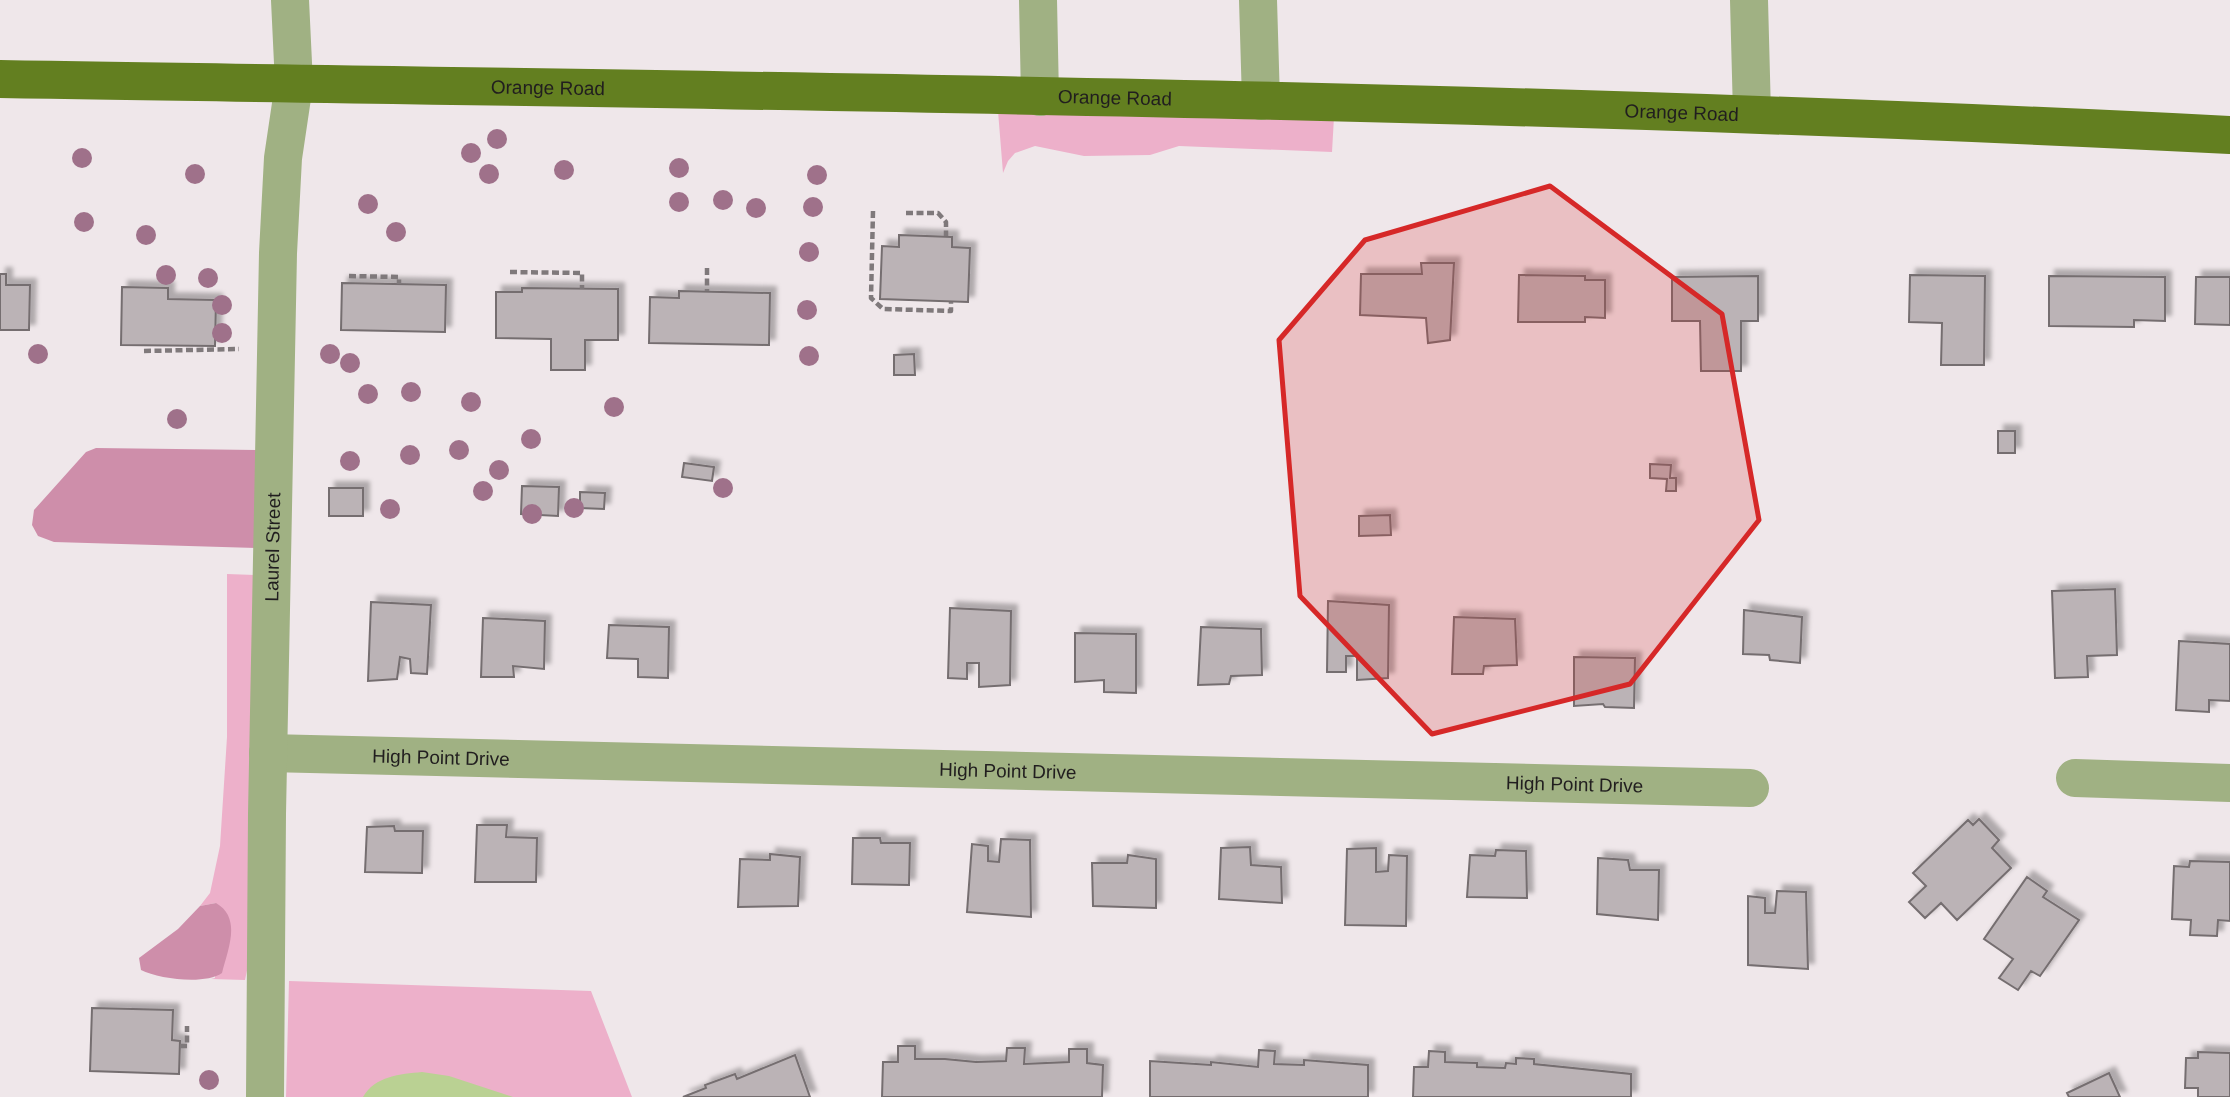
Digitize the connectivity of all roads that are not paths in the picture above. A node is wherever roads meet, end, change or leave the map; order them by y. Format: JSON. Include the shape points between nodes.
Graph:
{"nodes":[{"id":1,"x":290,"y":0,"type":"edge"},
{"id":2,"x":1038,"y":0,"type":"edge"},
{"id":3,"x":1258,"y":0,"type":"edge"},
{"id":4,"x":1749,"y":0,"type":"edge"},
{"id":5,"x":0,"y":79,"type":"edge"},
{"id":6,"x":294,"y":84,"type":"junction"},
{"id":7,"x":1040,"y":97,"type":"junction"},
{"id":8,"x":1261,"y":101,"type":"junction"},
{"id":9,"x":1752,"y":114,"type":"junction"},
{"id":10,"x":2230,"y":135,"type":"edge"},
{"id":11,"x":268,"y":753,"type":"junction"},
{"id":12,"x":2075,"y":778,"type":"dead end"},
{"id":13,"x":2230,"y":783,"type":"edge"},
{"id":14,"x":1749,"y":788,"type":"dead end"},
{"id":15,"x":265,"y":1097,"type":"edge"}],
"edges":[{"from":1,"to":6,"type":"street","name":"Laurel Street"},
{"from":2,"to":7,"type":"street"},
{"from":3,"to":8,"type":"street"},
{"from":4,"to":9,"type":"street"},
{"from":5,"to":6,"type":"main road","name":"Orange Road"},
{"from":6,"to":7,"type":"main road","name":"Orange Road"},
{"from":6,"to":11,"type":"street","name":"Laurel Street","via":[[283,158],[278,253]]},
{"from":7,"to":8,"type":"main road","name":"Orange Road"},
{"from":8,"to":9,"type":"main road","name":"Orange Road"},
{"from":9,"to":10,"type":"main road","name":"Orange Road"},
{"from":11,"to":14,"type":"street","name":"High Point Drive"},
{"from":11,"to":15,"type":"street","name":"Laurel Street"},
{"from":12,"to":13,"type":"street"}]}
